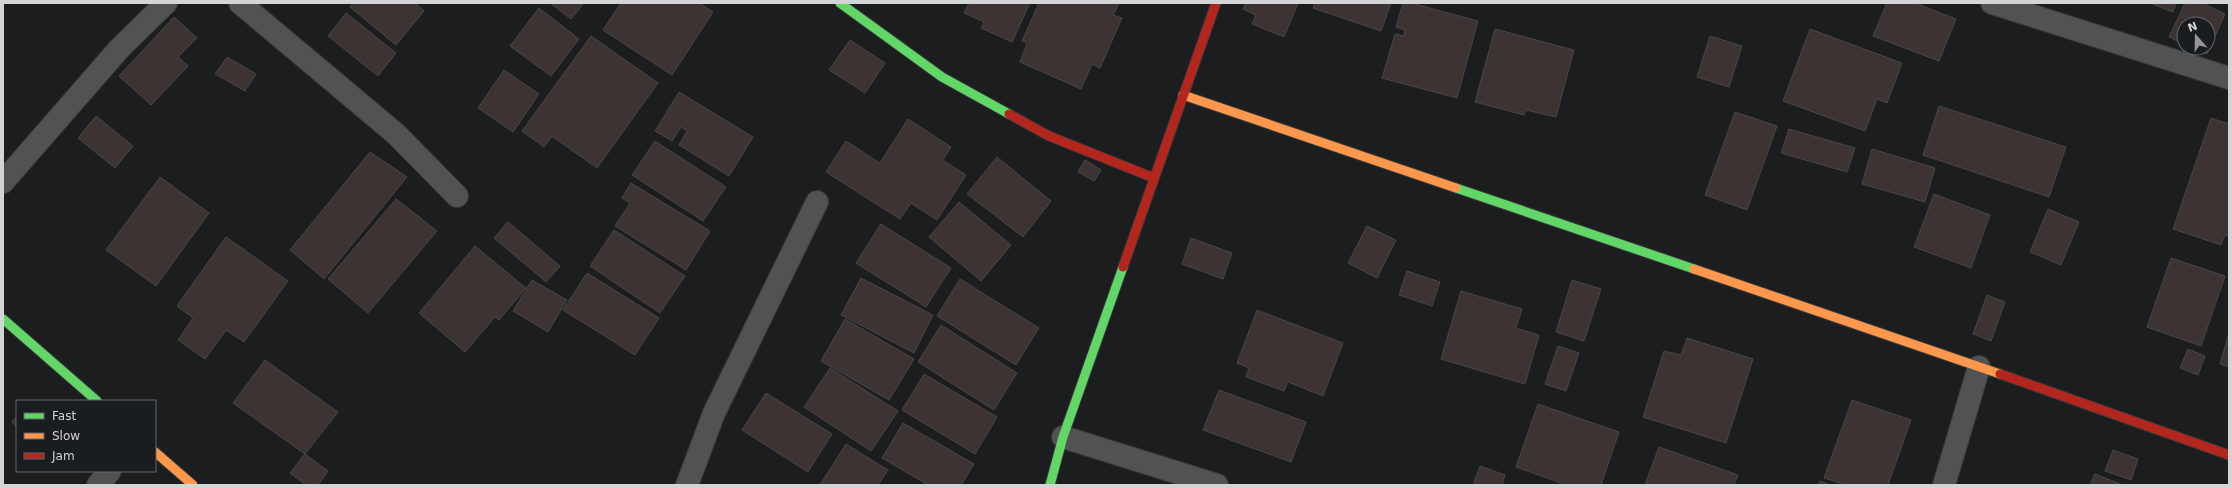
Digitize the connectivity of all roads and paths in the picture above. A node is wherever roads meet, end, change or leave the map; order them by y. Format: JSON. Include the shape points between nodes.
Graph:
{"nodes":[{"id":1,"x":166,"y":3,"type":"edge"},
{"id":2,"x":240,"y":3,"type":"edge"},
{"id":3,"x":840,"y":3,"type":"edge"},
{"id":4,"x":1216,"y":3,"type":"edge"},
{"id":5,"x":1992,"y":3,"type":"edge"},
{"id":6,"x":2229,"y":78,"type":"edge"},
{"id":7,"x":1182,"y":95,"type":"junction"},
{"id":8,"x":1154,"y":178,"type":"junction"},
{"id":9,"x":3,"y":182,"type":"edge"},
{"id":10,"x":457,"y":196,"type":"dead end"},
{"id":11,"x":817,"y":202,"type":"dead end"},
{"id":12,"x":3,"y":318,"type":"edge"},
{"id":13,"x":1979,"y":367,"type":"junction"},
{"id":14,"x":96,"y":400,"type":"edge"},
{"id":15,"x":1063,"y":437,"type":"junction"},
{"id":16,"x":156,"y":453,"type":"edge"},
{"id":17,"x":2229,"y":455,"type":"edge"},
{"id":18,"x":109,"y":472,"type":"edge"},
{"id":19,"x":98,"y":485,"type":"edge"},
{"id":20,"x":193,"y":485,"type":"edge"},
{"id":21,"x":687,"y":485,"type":"edge"},
{"id":22,"x":1050,"y":485,"type":"edge"},
{"id":23,"x":1217,"y":485,"type":"edge"},
{"id":24,"x":1944,"y":485,"type":"edge"}],
"edges":[{"from":1,"to":9,"type":"street","via":[[119,49]]},
{"from":2,"to":10,"type":"street","via":[[396,134]]},
{"from":3,"to":8,"type":"street","via":[[942,77],[1049,136]]},
{"from":4,"to":7,"type":"street"},
{"from":5,"to":6,"type":"street"},
{"from":7,"to":8,"type":"street"},
{"from":7,"to":13,"type":"street"},
{"from":8,"to":15,"type":"street"},
{"from":11,"to":21,"type":"street","via":[[714,413]]},
{"from":12,"to":14,"type":"street"},
{"from":13,"to":17,"type":"street"},
{"from":13,"to":24,"type":"street"},
{"from":15,"to":22,"type":"street"},
{"from":15,"to":23,"type":"street"},
{"from":16,"to":20,"type":"street"},
{"from":18,"to":19,"type":"street"}]}
